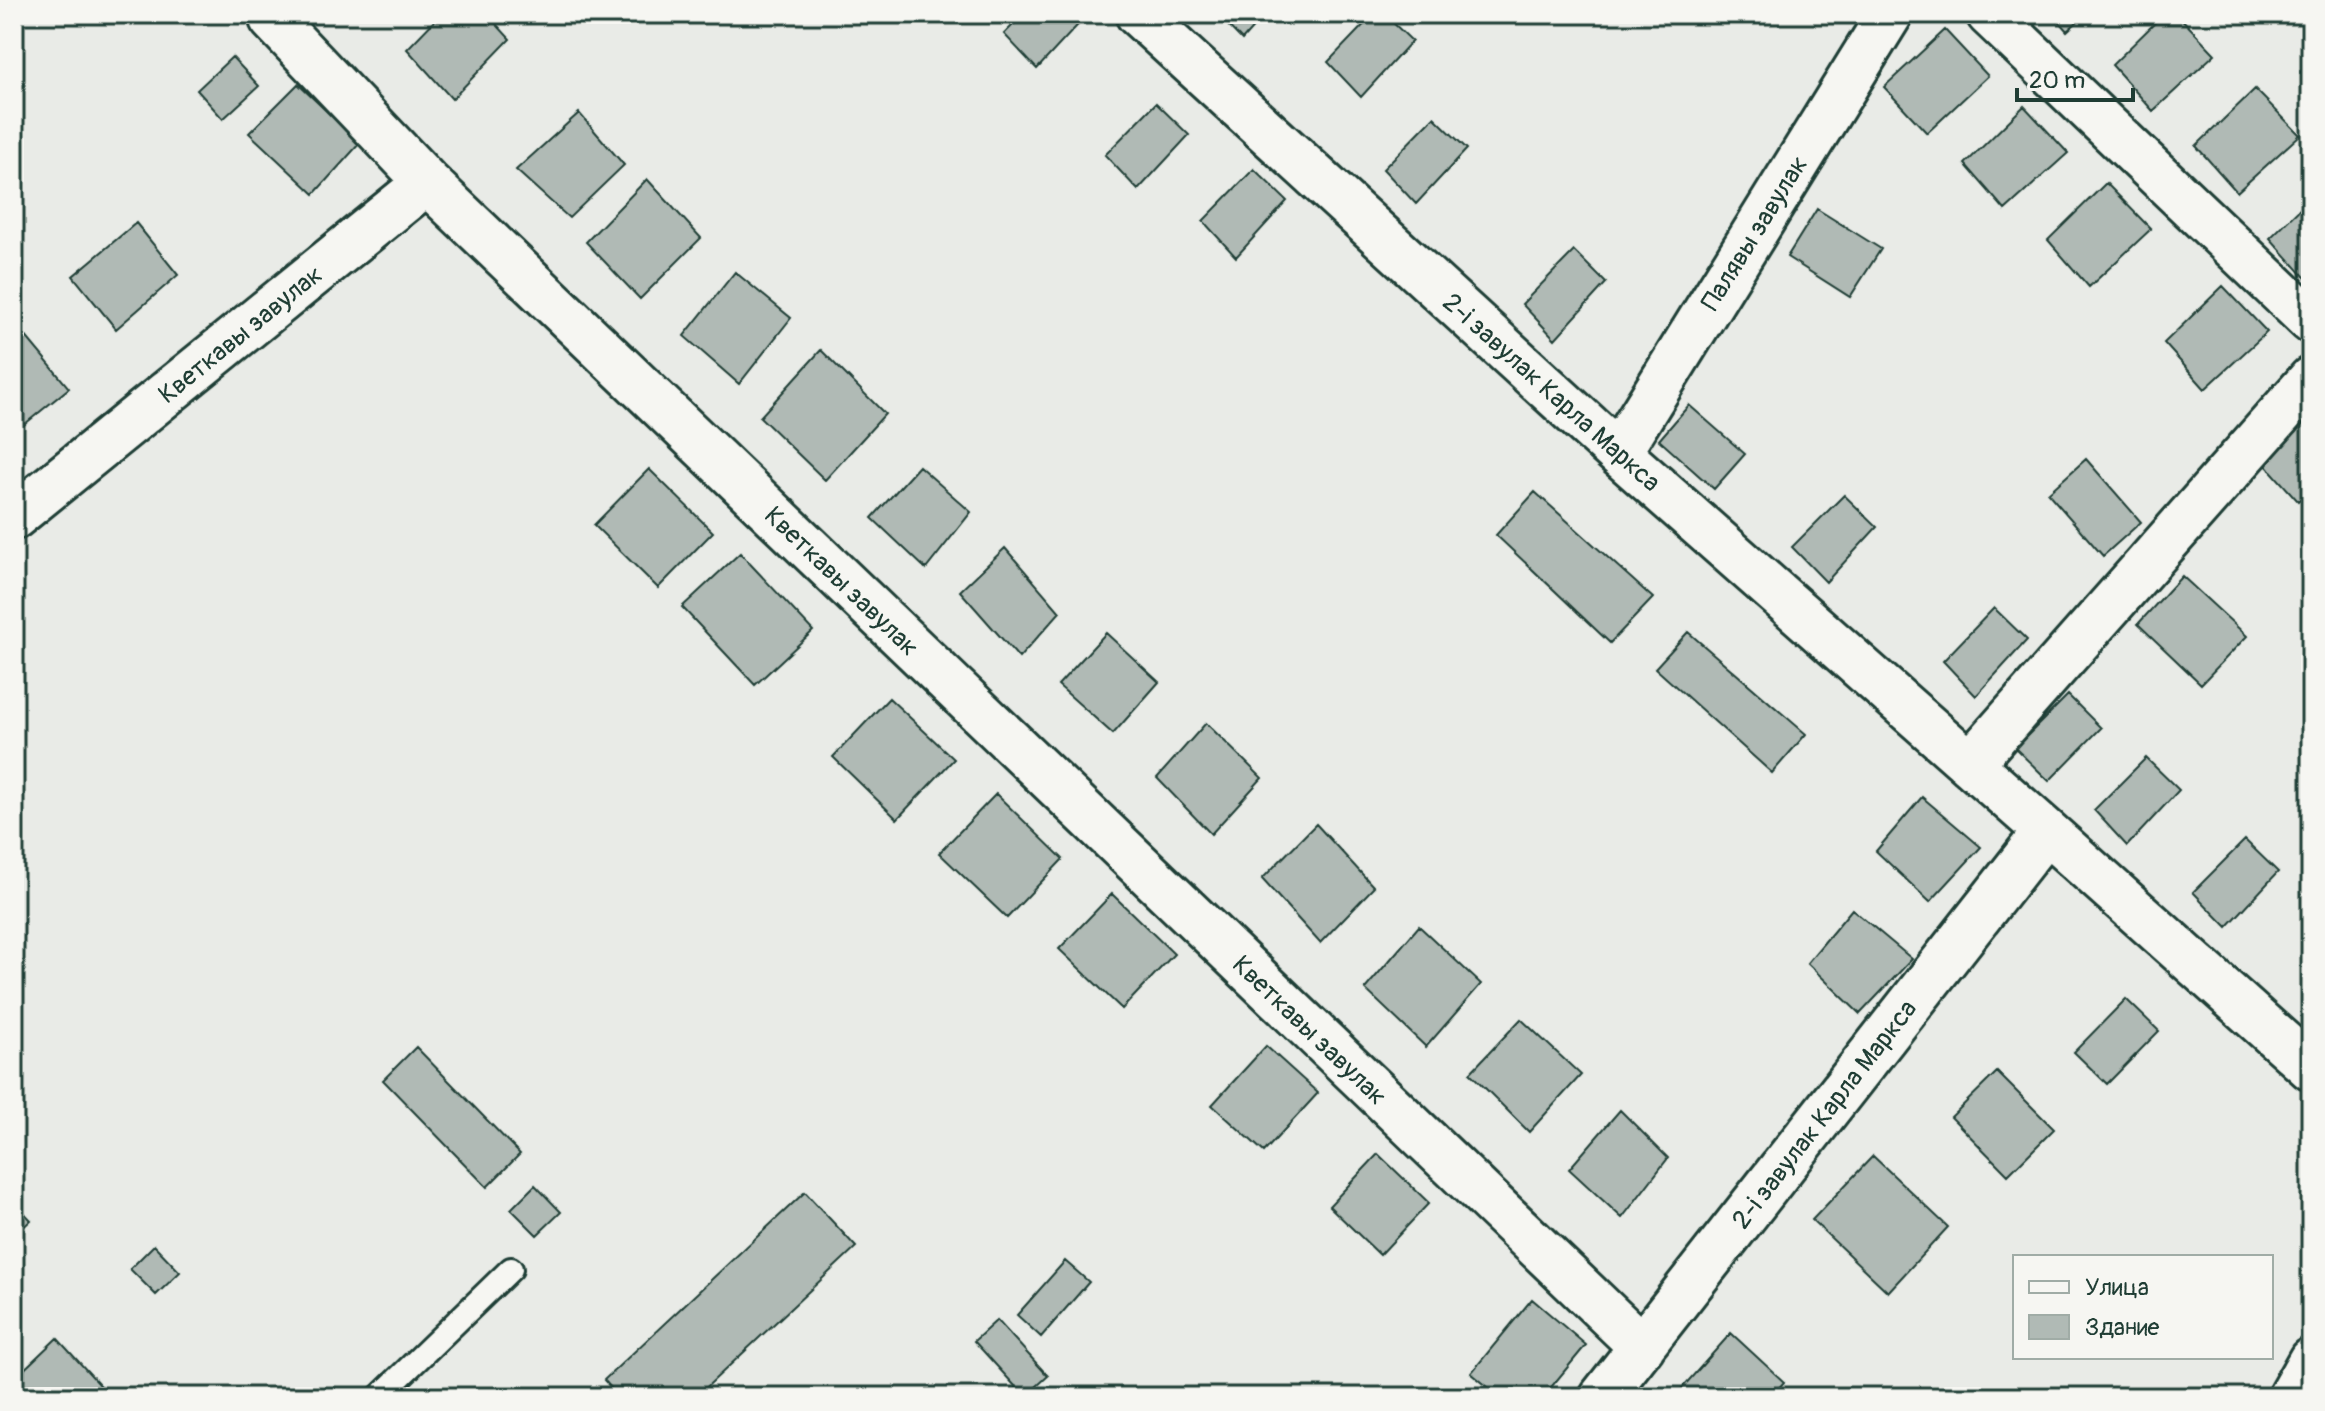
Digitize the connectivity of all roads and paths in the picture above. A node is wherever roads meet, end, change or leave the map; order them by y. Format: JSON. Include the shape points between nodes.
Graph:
{"nodes":[{"id":1,"x":1138,"y":14,"type":"edge"},
{"id":2,"x":1890,"y":14,"type":"edge"},
{"id":3,"x":1989,"y":14,"type":"edge"},
{"id":4,"x":272,"y":19,"type":"dead end"},
{"id":5,"x":427,"y":182,"type":"junction"},
{"id":6,"x":2311,"y":321,"type":"edge"},
{"id":7,"x":2311,"y":379,"type":"edge"},
{"id":8,"x":1618,"y":453,"type":"junction"},
{"id":9,"x":14,"y":517,"type":"edge"},
{"id":10,"x":1970,"y":764,"type":"junction"},
{"id":11,"x":2046,"y":831,"type":"junction"},
{"id":12,"x":2311,"y":1068,"type":"edge"},
{"id":13,"x":511,"y":1269,"type":"dead end"},
{"id":14,"x":1642,"y":1347,"type":"junction"},
{"id":15,"x":2311,"y":1360,"type":"edge"},
{"id":16,"x":379,"y":1397,"type":"edge"},
{"id":17,"x":1602,"y":1397,"type":"edge"},
{"id":18,"x":2290,"y":1397,"type":"edge"}],
"edges":[{"from":1,"to":8,"type":"street","name":"2-і завулак Карла Маркса"},
{"from":2,"to":8,"type":"street","name":"Палявы завулак"},
{"from":3,"to":6,"type":"street"},
{"from":4,"to":5,"type":"street"},
{"from":5,"to":9,"type":"street","name":"Кветкавы завулак"},
{"from":5,"to":14,"type":"street","name":"Кветкавы завулак"},
{"from":7,"to":10,"type":"street"},
{"from":8,"to":10,"type":"street","name":"2-і завулак Карла Маркса"},
{"from":10,"to":11,"type":"street","name":"2-і завулак Карла Маркса"},
{"from":11,"to":12,"type":"street","name":"2-і завулак Карла Маркса"},
{"from":11,"to":14,"type":"street","name":"2-і завулак Карла Маркса"},
{"from":13,"to":16,"type":"lane"},
{"from":14,"to":17,"type":"street","name":"2-і завулак Карла Маркса"},
{"from":15,"to":18,"type":"street"}]}
